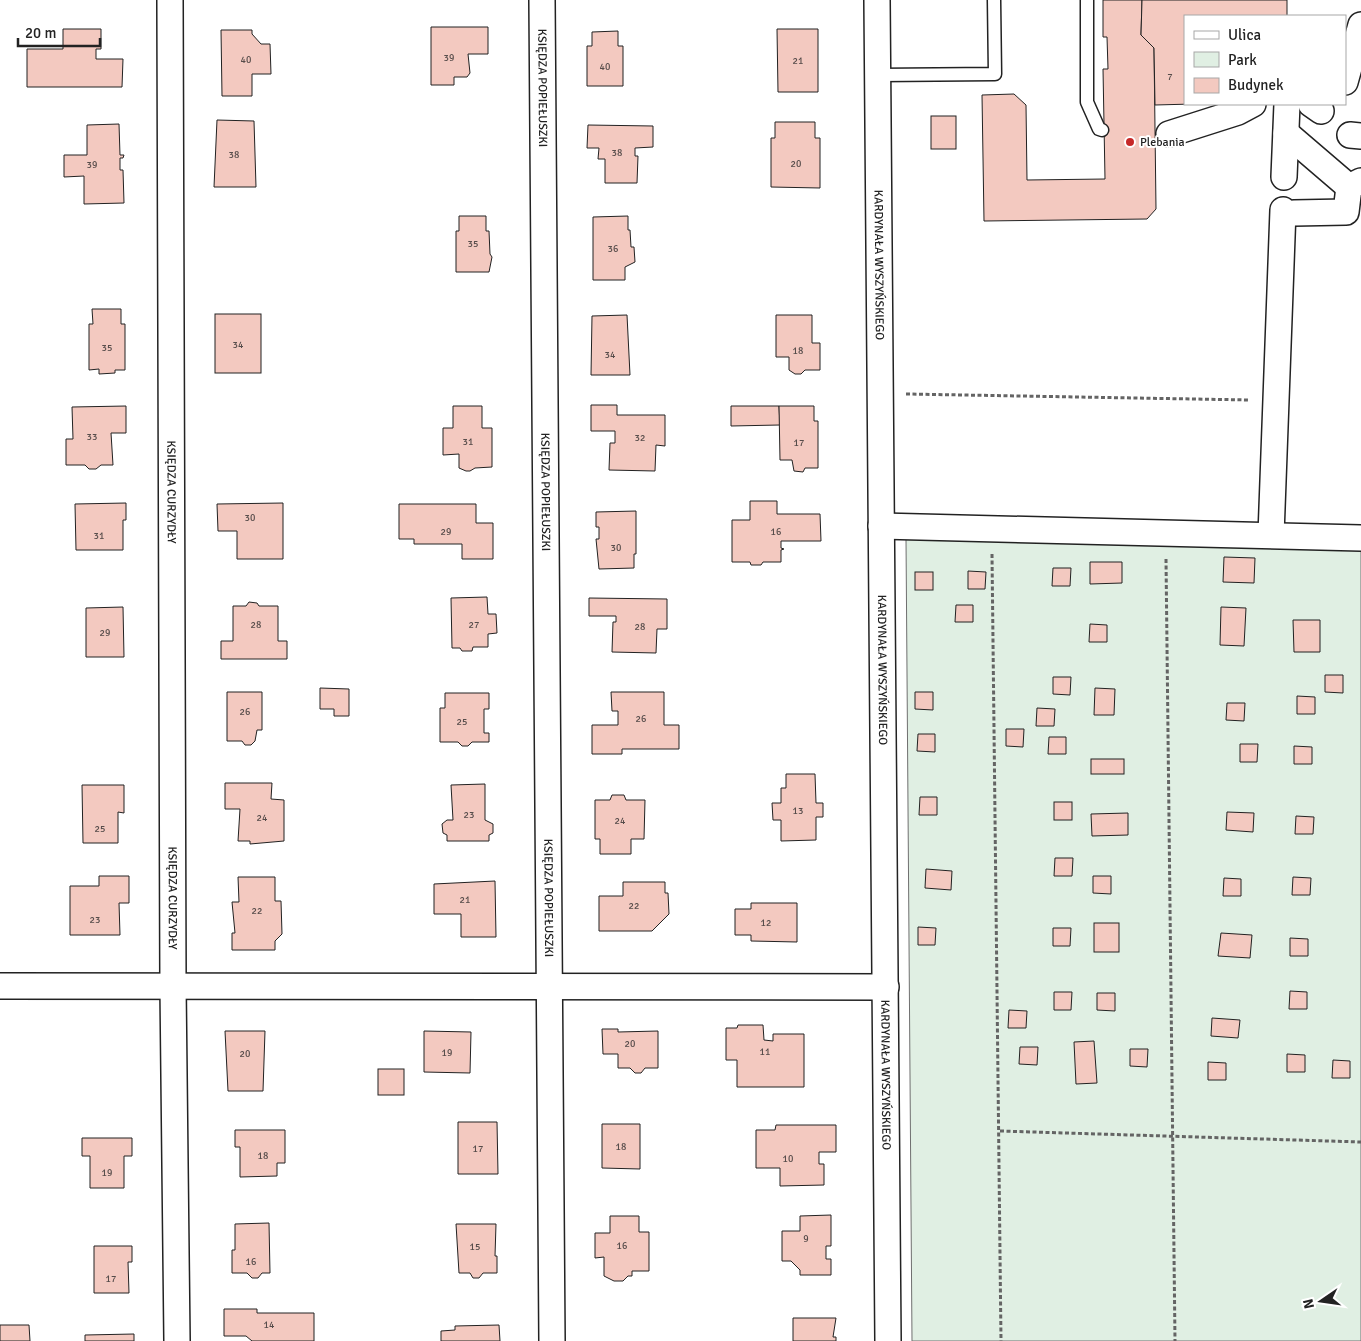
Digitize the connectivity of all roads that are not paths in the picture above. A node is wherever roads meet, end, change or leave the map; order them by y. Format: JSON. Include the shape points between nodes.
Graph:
{"nodes":[{"id":1,"x":170,"y":0,"type":"edge"},
{"id":2,"x":542,"y":0,"type":"edge"},
{"id":3,"x":877,"y":0,"type":"edge"},
{"id":4,"x":994,"y":0,"type":"edge"},
{"id":5,"x":1087,"y":0,"type":"edge"},
{"id":6,"x":1357,"y":33,"type":"edge"},
{"id":7,"x":878,"y":75,"type":"junction"},
{"id":8,"x":1346,"y":78,"type":"edge"},
{"id":9,"x":1251,"y":105,"type":"edge"},
{"id":10,"x":1287,"y":105,"type":"edge"},
{"id":11,"x":1102,"y":130,"type":"dead end"},
{"id":12,"x":1286,"y":133,"type":"junction"},
{"id":13,"x":1169,"y":134,"type":"dead end"},
{"id":14,"x":1284,"y":176,"type":"dead end"},
{"id":15,"x":1355,"y":184,"type":"edge"},
{"id":16,"x":881,"y":526,"type":"junction"},
{"id":17,"x":1271,"y":535,"type":"junction"},
{"id":18,"x":1361,"y":538,"type":"edge"},
{"id":19,"x":0,"y":986,"type":"edge"},
{"id":20,"x":173,"y":986,"type":"junction"},
{"id":21,"x":550,"y":986,"type":"junction"},
{"id":22,"x":886,"y":987,"type":"junction"},
{"id":23,"x":177,"y":1341,"type":"edge"},
{"id":24,"x":552,"y":1341,"type":"edge"},
{"id":25,"x":888,"y":1341,"type":"edge"}],
"edges":[{"from":1,"to":20,"type":"street","name":"KSIĘDZA CURZYDŁY"},
{"from":2,"to":21,"type":"street","name":"KSIĘDZA POPIEŁUSZKI"},
{"from":3,"to":7,"type":"street","name":"KARDYNAŁA WYSZYŃSKIEGO"},
{"from":4,"to":7,"type":"lane","via":[[995,74]]},
{"from":5,"to":11,"type":"lane","via":[[1088,102],[1098,129]]},
{"from":6,"to":8,"type":"street"},
{"from":7,"to":16,"type":"street","name":"KARDYNAŁA WYSZYŃSKIEGO"},
{"from":9,"to":13,"type":"street"},
{"from":10,"to":12,"type":"street"},
{"from":12,"to":14,"type":"street"},
{"from":12,"to":15,"type":"street"},
{"from":15,"to":17,"type":"street","via":[[1346,212],[1289,211]]},
{"from":16,"to":17,"type":"street"},
{"from":16,"to":22,"type":"street","name":"KARDYNAŁA WYSZYŃSKIEGO"},
{"from":17,"to":18,"type":"street"},
{"from":19,"to":20,"type":"street"},
{"from":20,"to":21,"type":"street"},
{"from":20,"to":23,"type":"street","name":"KSIĘDZA CURZYDŁY"},
{"from":21,"to":22,"type":"street"},
{"from":21,"to":24,"type":"street","name":"KSIĘDZA POPIEŁUSZKI"},
{"from":22,"to":25,"type":"street","name":"KARDYNAŁA WYSZYŃSKIEGO"}]}
